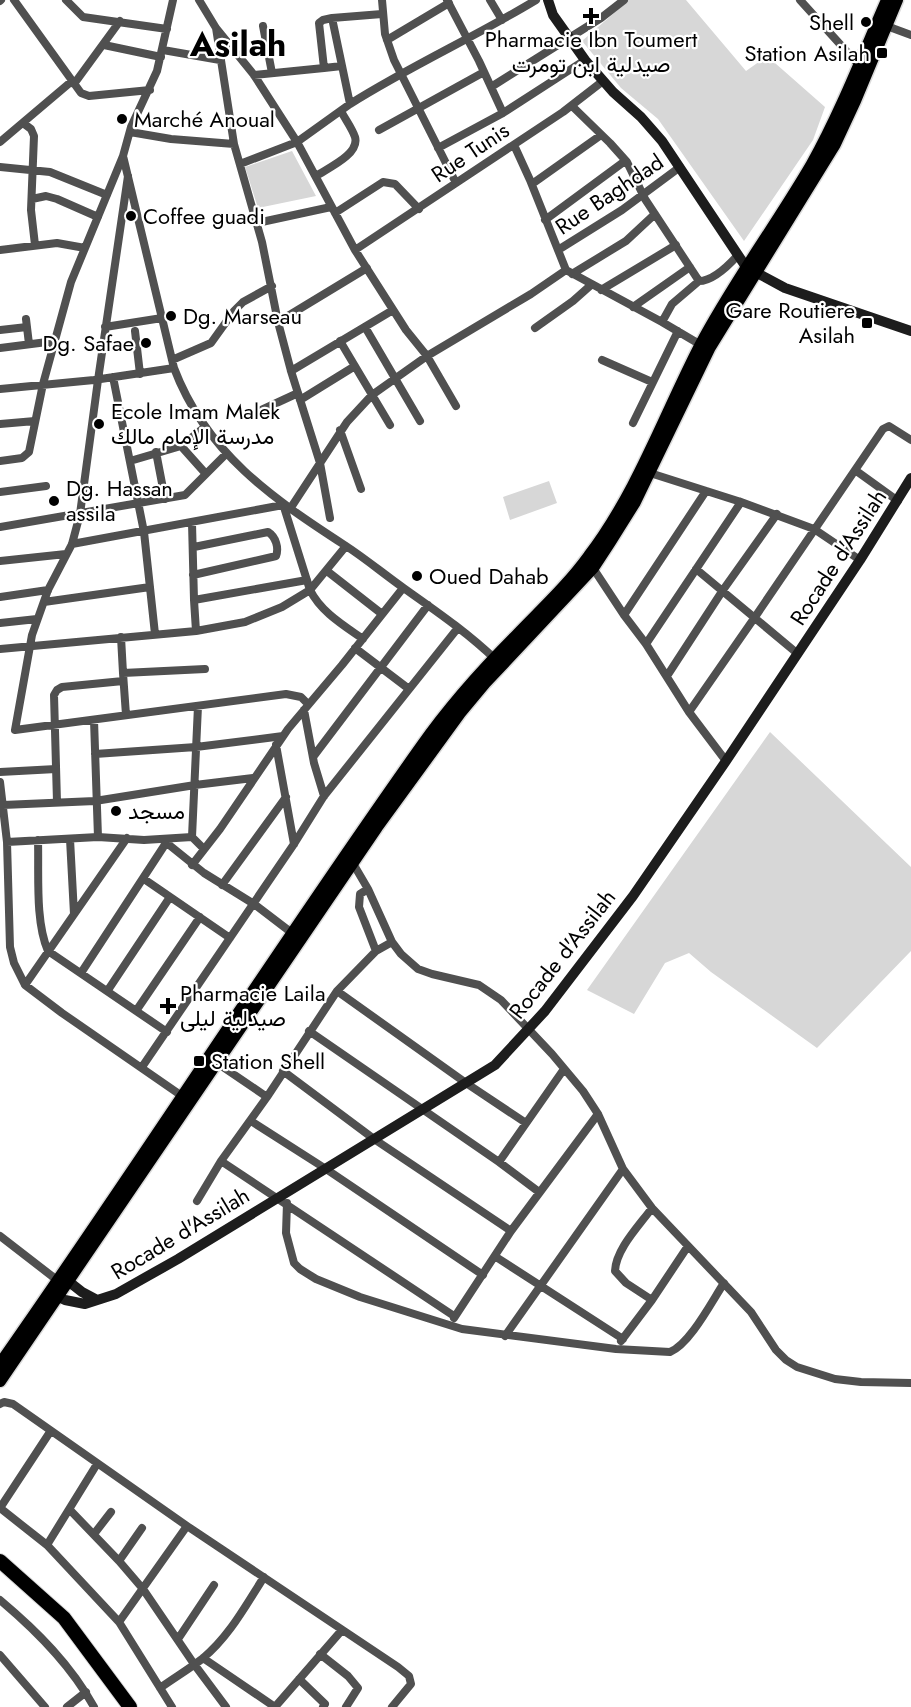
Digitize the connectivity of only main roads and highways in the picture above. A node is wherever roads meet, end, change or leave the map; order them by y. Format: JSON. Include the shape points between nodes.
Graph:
{"nodes":[{"id":1,"x":892,"y":2,"type":"edge"},
{"id":2,"x":882,"y":24,"type":"junction"},
{"id":3,"x":748,"y":264,"type":"junction"},
{"id":4,"x":590,"y":564,"type":"junction"},
{"id":5,"x":350,"y":858,"type":"junction"},
{"id":6,"x":62,"y":1279,"type":"junction"},
{"id":7,"x":54,"y":1295,"type":"junction"},
{"id":8,"x":0,"y":1364,"type":"edge"},
{"id":9,"x":0,"y":1382,"type":"edge"},
{"id":10,"x":0,"y":1561,"type":"edge"},
{"id":11,"x":130,"y":1707,"type":"edge"}],
"edges":[{"from":1,"to":2,"type":"main road"},
{"from":2,"to":3,"type":"main road","via":[[858,64],[843,103],[810,166]]},
{"from":2,"to":3,"type":"main road","via":[[835,144]]},
{"from":3,"to":4,"type":"main road","via":[[700,345]]},
{"from":3,"to":4,"type":"main road","via":[[635,502]]},
{"from":4,"to":5,"type":"main road","via":[[498,662]]},
{"from":5,"to":6,"type":"main road","via":[[217,1062]]},
{"from":5,"to":6,"type":"main road","via":[[292,933]]},
{"from":6,"to":7,"type":"main road"},
{"from":7,"to":8,"type":"main road"},
{"from":7,"to":9,"type":"main road"},
{"from":10,"to":11,"type":"highway","via":[[64,1618]]}]}
